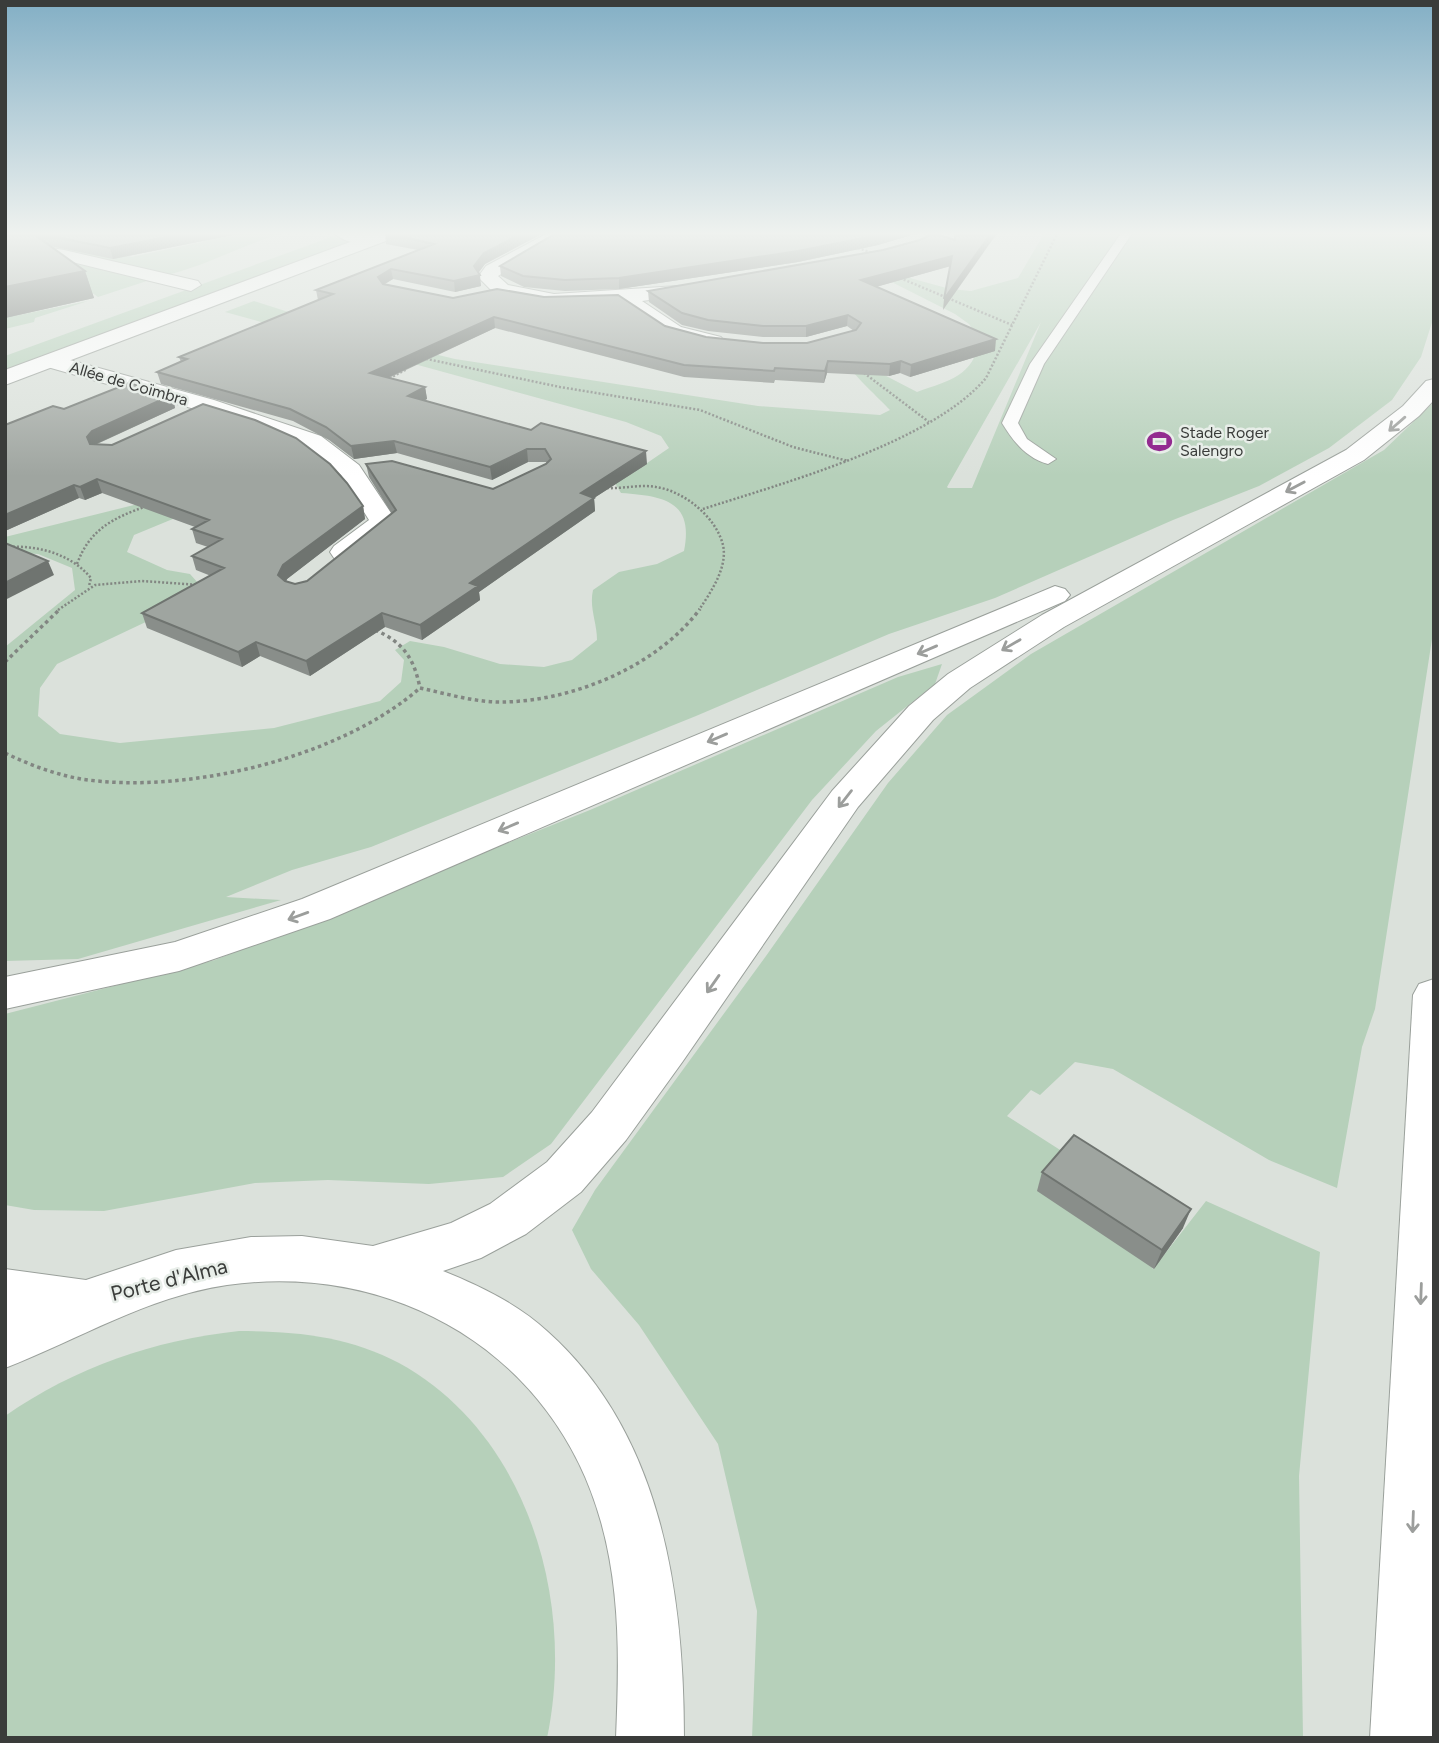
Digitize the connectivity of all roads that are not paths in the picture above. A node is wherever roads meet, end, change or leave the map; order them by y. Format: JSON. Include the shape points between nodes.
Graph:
{"nodes":[{"id":1,"x":178,"y":313,"type":"edge"},
{"id":2,"x":648,"y":313,"type":"edge"},
{"id":3,"x":1069,"y":313,"type":"edge"},
{"id":4,"x":735,"y":343,"type":"edge"},
{"id":5,"x":52,"y":361,"type":"junction"},
{"id":6,"x":5,"y":378,"type":"edge"},
{"id":7,"x":1434,"y":386,"type":"edge"},
{"id":8,"x":206,"y":405,"type":"junction"},
{"id":9,"x":169,"y":422,"type":"edge"},
{"id":10,"x":1048,"y":459,"type":"dead end"},
{"id":11,"x":1216,"y":529,"type":"junction"},
{"id":12,"x":321,"y":571,"type":"edge"},
{"id":13,"x":5,"y":993,"type":"edge"},
{"id":14,"x":1434,"y":995,"type":"edge"},
{"id":15,"x":374,"y":1269,"type":"junction"},
{"id":16,"x":5,"y":1293,"type":"edge"},
{"id":17,"x":84,"y":1304,"type":"junction"},
{"id":18,"x":5,"y":1343,"type":"edge"},
{"id":19,"x":650,"y":1738,"type":"edge"},
{"id":20,"x":1404,"y":1738,"type":"edge"}],
"edges":[{"from":1,"to":5,"type":"main road"},
{"from":2,"to":4,"type":"main road","via":[[674,331]]},
{"from":3,"to":10,"type":"lane","via":[[1037,364],[1010,424],[1021,442]]},
{"from":5,"to":6,"type":"main road"},
{"from":5,"to":8,"type":"main road","name":"Allée de Coïmbra"},
{"from":7,"to":11,"type":"main road","one_way":true,"via":[[1385,435],[1355,455]]},
{"from":8,"to":9,"type":"main road","name":"Allée de Coïmbra"},
{"from":8,"to":12,"type":"main road","name":"Allée de Coïmbra","via":[[312,441],[361,469],[384,522]]},
{"from":11,"to":13,"type":"main road","one_way":true,"via":[[316,909],[178,956]]},
{"from":11,"to":15,"type":"main road","one_way":true,"via":[[998,653],[921,713],[845,799],[667,1049],[564,1177],[508,1219],[463,1242]]},
{"from":14,"to":20,"type":"main road","one_way":true},
{"from":15,"to":17,"type":"main road","name":"Porte d'Alma","via":[[319,1260],[204,1266]]},
{"from":15,"to":19,"type":"main road","name":"Porte d'Alma","via":[[429,1286],[481,1313],[529,1349],[570,1395],[605,1450],[631,1516],[648,1591],[654,1676]]},
{"from":16,"to":17,"type":"main road"},
{"from":17,"to":18,"type":"main road","name":"Porte d'Alma"}]}
